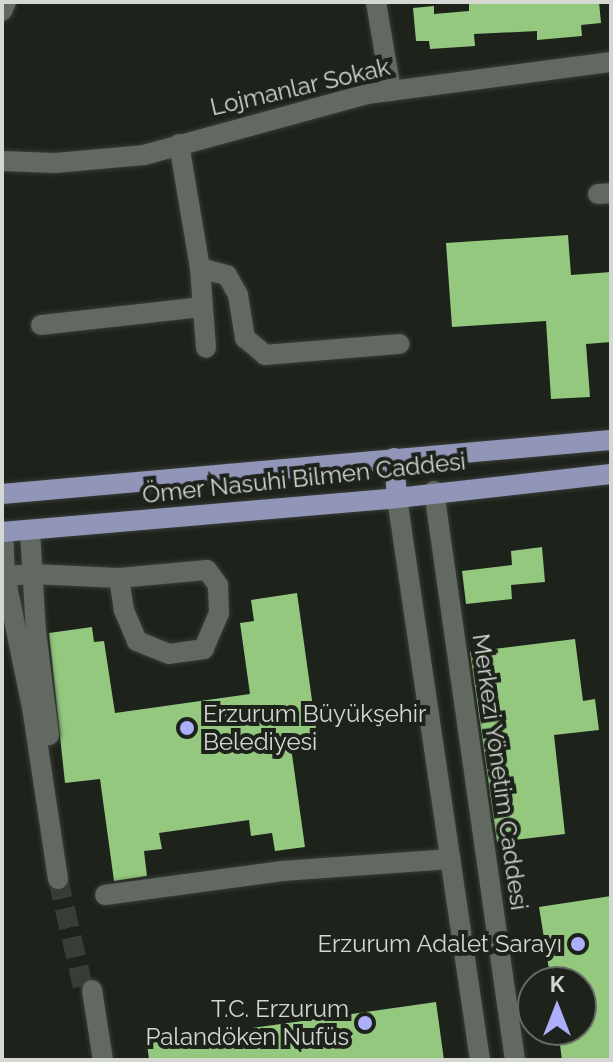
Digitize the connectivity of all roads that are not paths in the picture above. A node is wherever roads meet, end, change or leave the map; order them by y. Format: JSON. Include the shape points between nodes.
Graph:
{"nodes":[{"id":1,"x":6,"y":2,"type":"edge"},
{"id":2,"x":376,"y":2,"type":"edge"},
{"id":3,"x":2,"y":11,"type":"edge"},
{"id":4,"x":611,"y":62,"type":"edge"},
{"id":5,"x":391,"y":91,"type":"junction"},
{"id":6,"x":179,"y":144,"type":"junction"},
{"id":7,"x":2,"y":161,"type":"edge"},
{"id":8,"x":200,"y":268,"type":"junction"},
{"id":9,"x":202,"y":307,"type":"junction"},
{"id":10,"x":41,"y":325,"type":"dead end"},
{"id":11,"x":400,"y":344,"type":"dead end"},
{"id":12,"x":206,"y":348,"type":"dead end"},
{"id":13,"x":611,"y":440,"type":"edge"},
{"id":14,"x":430,"y":455,"type":"junction"},
{"id":15,"x":394,"y":458,"type":"junction"},
{"id":16,"x":611,"y":474,"type":"edge"},
{"id":17,"x":434,"y":491,"type":"junction"},
{"id":18,"x":2,"y":494,"type":"edge"},
{"id":19,"x":397,"y":498,"type":"junction"},
{"id":20,"x":30,"y":531,"type":"junction"},
{"id":21,"x":2,"y":532,"type":"edge"},
{"id":22,"x":32,"y":574,"type":"junction"},
{"id":23,"x":5,"y":576,"type":"junction"},
{"id":24,"x":119,"y":578,"type":"junction"},
{"id":25,"x":451,"y":859,"type":"junction"},
{"id":26,"x":105,"y":895,"type":"dead end"},
{"id":27,"x":94,"y":1060,"type":"edge"},
{"id":28,"x":103,"y":1060,"type":"edge"},
{"id":29,"x":480,"y":1060,"type":"edge"},
{"id":30,"x":515,"y":1060,"type":"edge"}],
"edges":[{"from":1,"to":3,"type":"street"},
{"from":2,"to":5,"type":"street"},
{"from":4,"to":5,"type":"street","name":"Lojmanlar Sokak"},
{"from":5,"to":6,"type":"street","name":"Lojmanlar Sokak"},
{"from":6,"to":7,"type":"street","name":"Lojmanlar Sokak","via":[[144,155]]},
{"from":6,"to":8,"type":"street"},
{"from":8,"to":9,"type":"street"},
{"from":8,"to":11,"type":"street","via":[[227,275],[238,295],[245,338],[265,355]]},
{"from":9,"to":10,"type":"street"},
{"from":9,"to":12,"type":"street"},
{"from":13,"to":14,"type":"main road","name":"Ömer Nasuhi Bilmen Caddesi"},
{"from":14,"to":15,"type":"main road","name":"Ömer Nasuhi Bilmen Caddesi"},
{"from":14,"to":17,"type":"main road"},
{"from":15,"to":18,"type":"main road","name":"Ömer Nasuhi Bilmen Caddesi"},
{"from":15,"to":19,"type":"main road"},
{"from":16,"to":17,"type":"main road","name":"Ömer Nasuhi Bilmen Caddesi"},
{"from":17,"to":19,"type":"main road","name":"Ömer Nasuhi Bilmen Caddesi"},
{"from":17,"to":30,"type":"street","name":"Merkezi Yönetim Caddesi"},
{"from":19,"to":20,"type":"main road","name":"Ömer Nasuhi Bilmen Caddesi"},
{"from":19,"to":25,"type":"street"},
{"from":20,"to":21,"type":"main road","name":"Ömer Nasuhi Bilmen Caddesi"},
{"from":20,"to":22,"type":"street"},
{"from":21,"to":23,"type":"street"},
{"from":22,"to":23,"type":"street"},
{"from":22,"to":23,"type":"street","via":[[63,879]]},
{"from":22,"to":24,"type":"street"},
{"from":24,"to":24,"type":"street","via":[[207,570],[218,585],[219,613],[204,649],[169,654],[137,641]]},
{"from":25,"to":26,"type":"street","via":[[282,871]]},
{"from":25,"to":29,"type":"street"},
{"from":27,"to":28,"type":"street","via":[[88,991]]}]}
